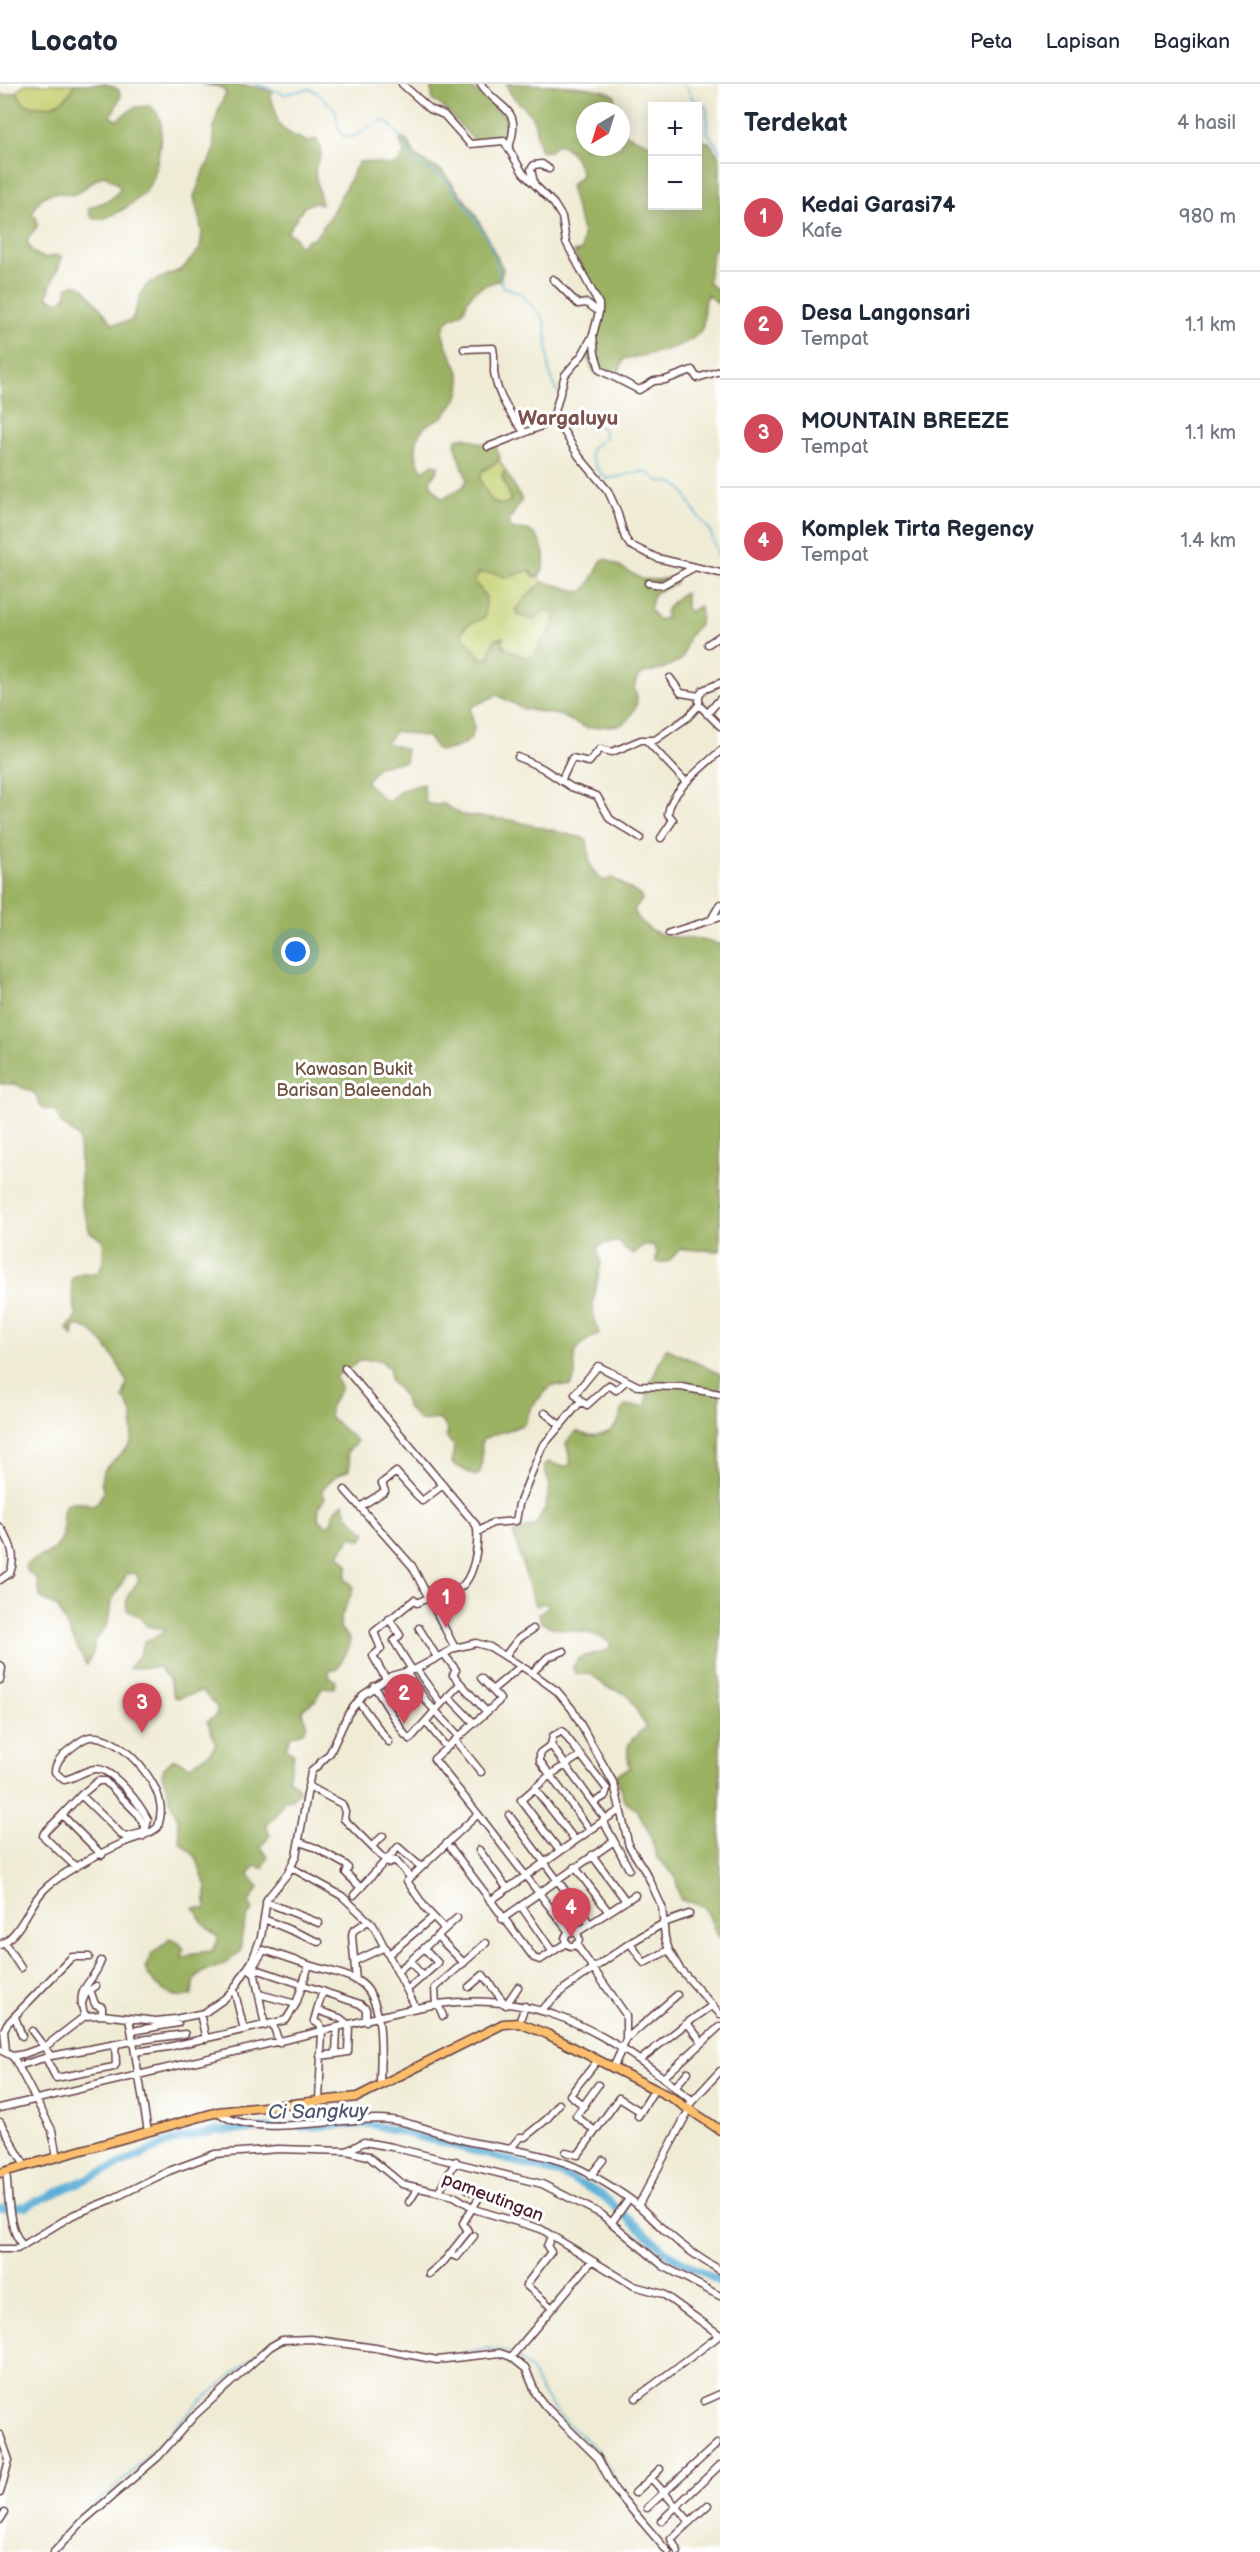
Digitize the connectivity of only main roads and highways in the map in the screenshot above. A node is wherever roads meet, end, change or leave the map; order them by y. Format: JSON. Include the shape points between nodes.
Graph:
{"nodes":[{"id":1,"x":720,"y":2130,"type":"edge"},
{"id":2,"x":3,"y":2172,"type":"edge"}],
"edges":[{"from":1,"to":2,"type":"main road","via":[[690,2105],[519,2023],[498,2025],[357,2097],[218,2112]]}]}
